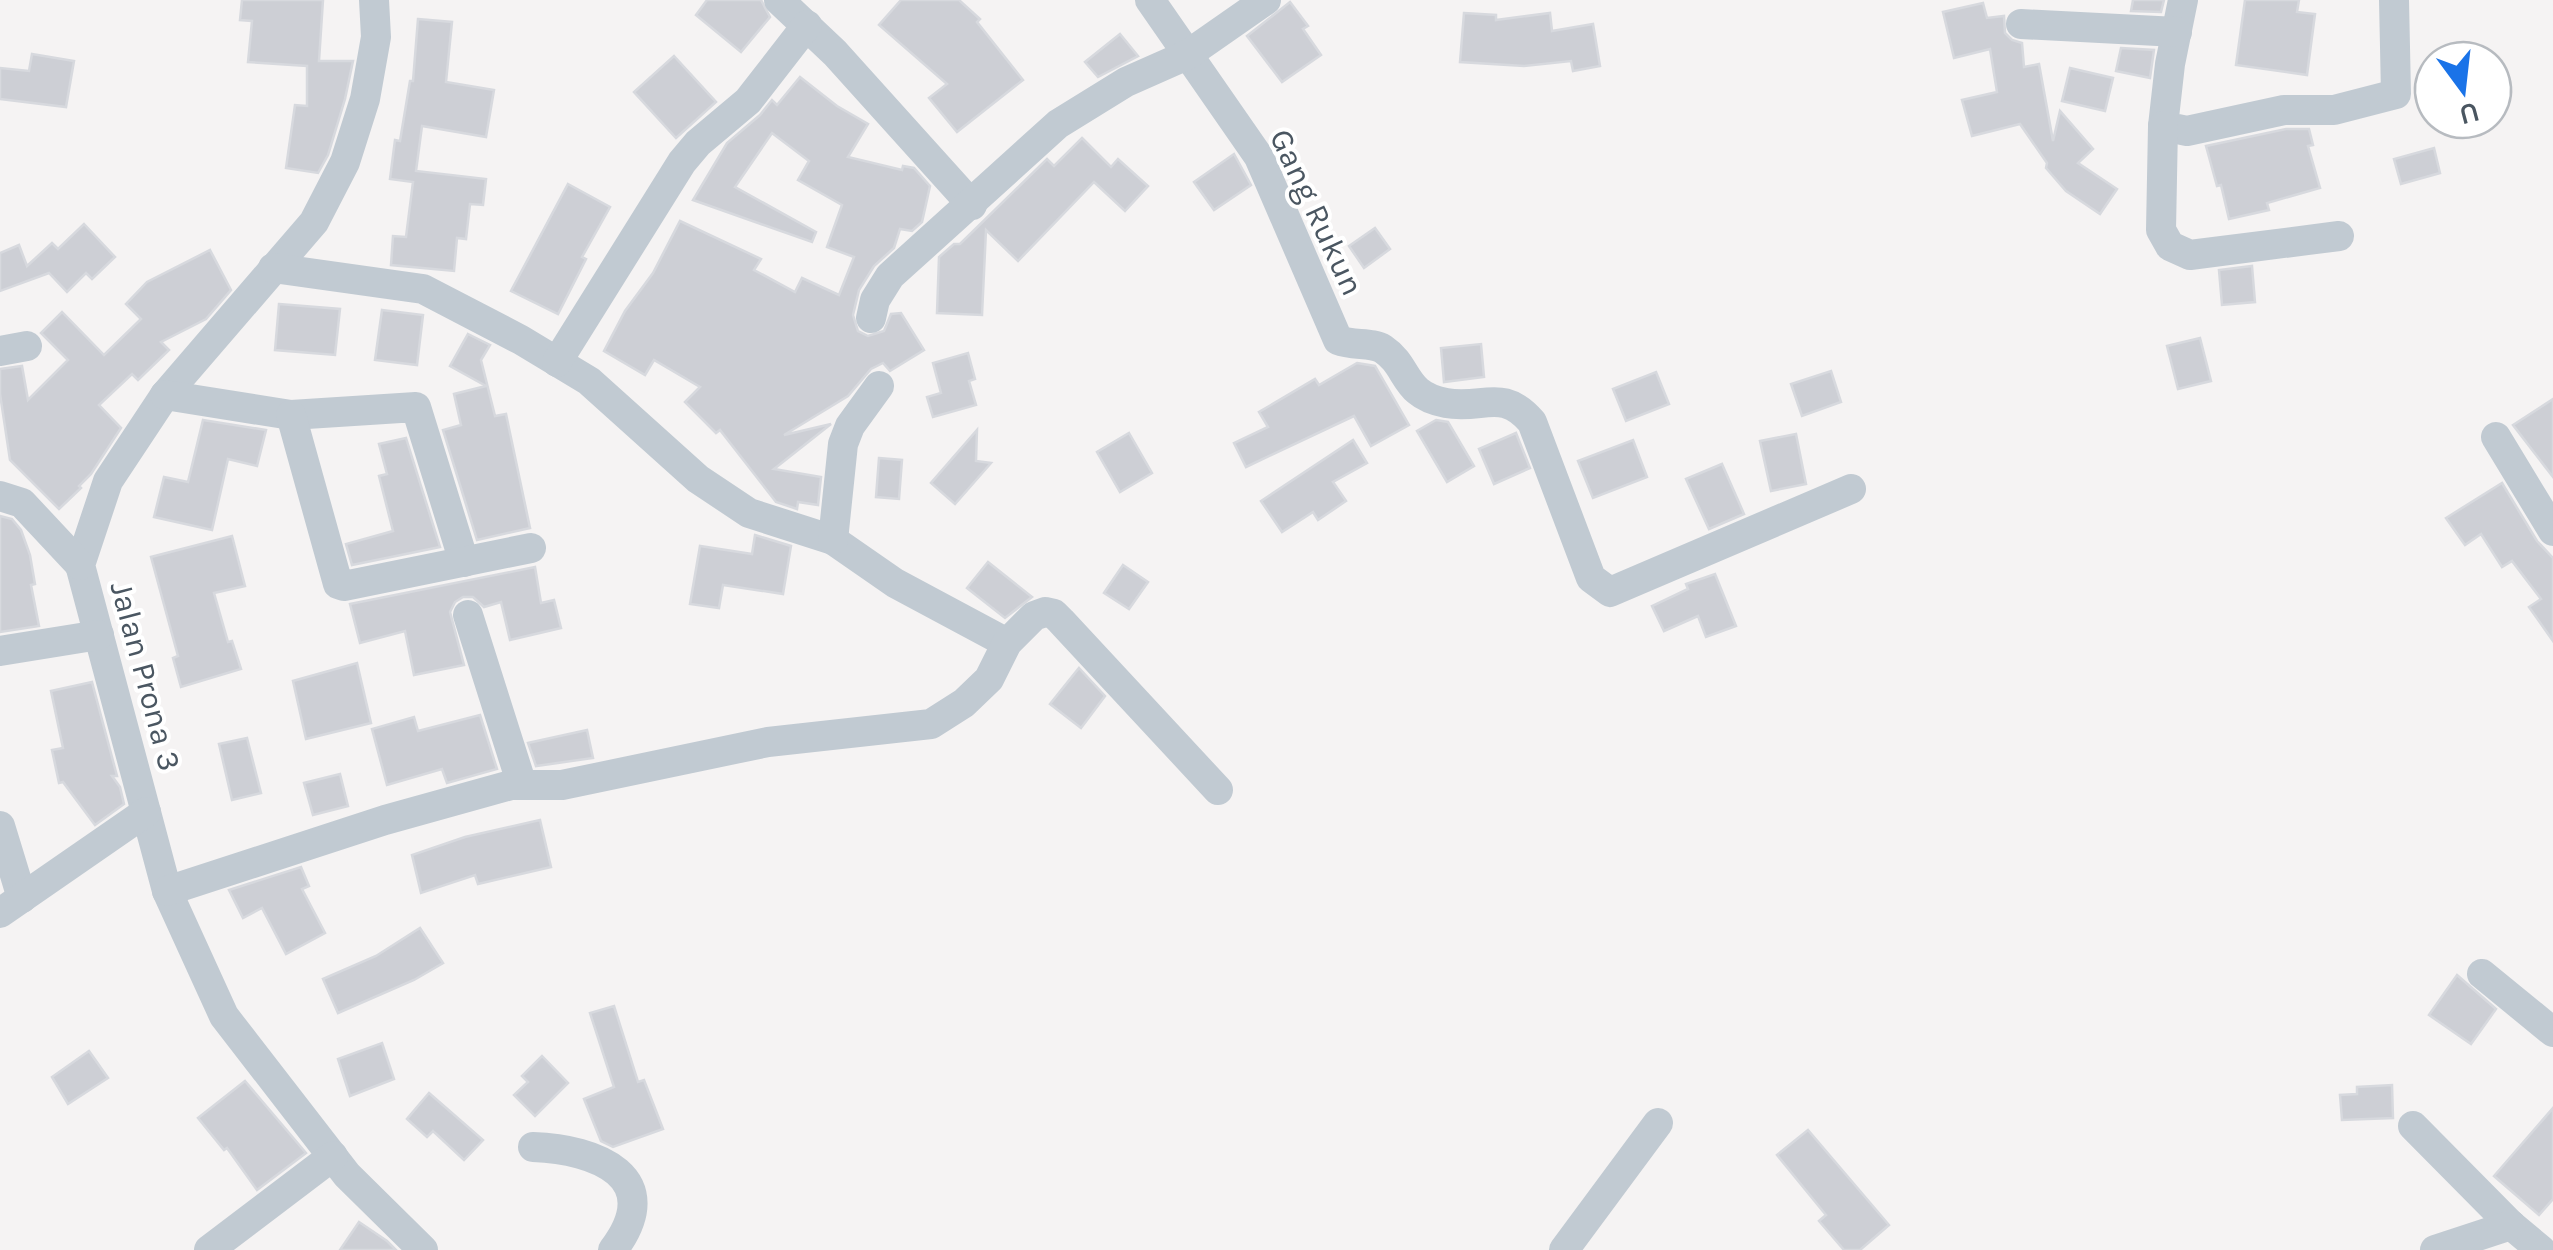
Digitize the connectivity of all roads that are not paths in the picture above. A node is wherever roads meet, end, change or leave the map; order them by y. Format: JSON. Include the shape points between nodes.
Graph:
{"nodes":[{"id":1,"x":374,"y":0,"type":"edge"},
{"id":2,"x":779,"y":0,"type":"edge"},
{"id":3,"x":1150,"y":0,"type":"edge"},
{"id":4,"x":1266,"y":0,"type":"edge"},
{"id":5,"x":2184,"y":0,"type":"edge"},
{"id":6,"x":2394,"y":0,"type":"edge"},
{"id":7,"x":2030,"y":16,"type":"edge"},
{"id":8,"x":807,"y":25,"type":"junction"},
{"id":9,"x":2177,"y":32,"type":"junction"},
{"id":10,"x":1187,"y":56,"type":"junction"},
{"id":11,"x":2163,"y":126,"type":"junction"},
{"id":12,"x":972,"y":205,"type":"junction"},
{"id":13,"x":2339,"y":236,"type":"dead end"},
{"id":14,"x":273,"y":268,"type":"junction"},
{"id":15,"x":871,"y":318,"type":"dead end"},
{"id":16,"x":558,"y":362,"type":"junction"},
{"id":17,"x":879,"y":386,"type":"dead end"},
{"id":18,"x":165,"y":395,"type":"junction"},
{"id":19,"x":291,"y":414,"type":"junction"},
{"id":20,"x":2496,"y":437,"type":"dead end"},
{"id":21,"x":1851,"y":490,"type":"dead end"},
{"id":22,"x":0,"y":496,"type":"edge"},
{"id":23,"x":2553,"y":531,"type":"edge"},
{"id":24,"x":833,"y":540,"type":"junction"},
{"id":25,"x":531,"y":548,"type":"dead end"},
{"id":26,"x":464,"y":562,"type":"junction"},
{"id":27,"x":80,"y":565,"type":"junction"},
{"id":28,"x":468,"y":615,"type":"dead end"},
{"id":29,"x":99,"y":635,"type":"junction"},
{"id":30,"x":1007,"y":643,"type":"junction"},
{"id":31,"x":0,"y":651,"type":"edge"},
{"id":32,"x":522,"y":784,"type":"junction"},
{"id":33,"x":1218,"y":790,"type":"dead end"},
{"id":34,"x":146,"y":812,"type":"junction"},
{"id":35,"x":0,"y":826,"type":"edge"},
{"id":36,"x":167,"y":890,"type":"junction"},
{"id":37,"x":11,"y":906,"type":"edge"},
{"id":38,"x":2482,"y":974,"type":"dead end"},
{"id":39,"x":2553,"y":1032,"type":"edge"},
{"id":40,"x":1658,"y":1123,"type":"dead end"},
{"id":41,"x":2413,"y":1126,"type":"dead end"},
{"id":42,"x":532,"y":1147,"type":"dead end"},
{"id":43,"x":333,"y":1156,"type":"junction"},
{"id":44,"x":2511,"y":1226,"type":"junction"},
{"id":45,"x":210,"y":1250,"type":"edge"},
{"id":46,"x":423,"y":1250,"type":"edge"},
{"id":47,"x":613,"y":1250,"type":"edge"},
{"id":48,"x":1564,"y":1250,"type":"edge"},
{"id":49,"x":2435,"y":1250,"type":"edge"},
{"id":50,"x":2541,"y":1250,"type":"edge"}],
"edges":[{"from":1,"to":14,"type":"street","name":"Jalan Prona 3","via":[[376,37],[365,99],[345,162],[314,222]]},
{"from":2,"to":8,"type":"street"},
{"from":3,"to":10,"type":"street","name":"Gang Rukun"},
{"from":4,"to":10,"type":"street"},
{"from":5,"to":9,"type":"street"},
{"from":6,"to":11,"type":"street","via":[[2396,94],[2187,131]]},
{"from":7,"to":9,"type":"street"},
{"from":8,"to":12,"type":"street"},
{"from":8,"to":16,"type":"street","via":[[748,101],[682,162]]},
{"from":9,"to":11,"type":"street"},
{"from":10,"to":12,"type":"street","via":[[1126,82],[1058,124]]},
{"from":10,"to":21,"type":"street","name":"Gang Rukun","via":[[1259,157],[1338,340],[1388,352],[1413,391],[1446,404],[1504,401],[1520,408],[1532,422],[1591,578],[1610,592]]},
{"from":11,"to":13,"type":"street","via":[[2161,230],[2170,246],[2190,255]]},
{"from":12,"to":15,"type":"street","via":[[890,276]]},
{"from":14,"to":16,"type":"street","via":[[423,289]]},
{"from":14,"to":18,"type":"street","name":"Jalan Prona 3"},
{"from":16,"to":24,"type":"street","via":[[749,513]]},
{"from":17,"to":24,"type":"street","via":[[843,444]]},
{"from":18,"to":19,"type":"street"},
{"from":18,"to":27,"type":"street","name":"Jalan Prona 3","via":[[108,482]]},
{"from":19,"to":26,"type":"street","via":[[416,407]]},
{"from":19,"to":26,"type":"street","via":[[338,584]]},
{"from":20,"to":23,"type":"street"},
{"from":22,"to":27,"type":"street","via":[[22,503]]},
{"from":24,"to":30,"type":"street"},
{"from":25,"to":26,"type":"street"},
{"from":27,"to":29,"type":"street","name":"Jalan Prona 3"},
{"from":28,"to":32,"type":"street"},
{"from":29,"to":31,"type":"street"},
{"from":29,"to":34,"type":"street","name":"Jalan Prona 3"},
{"from":30,"to":32,"type":"street","via":[[989,679],[931,724],[768,742],[562,785]]},
{"from":30,"to":33,"type":"street","via":[[1034,616],[1054,614]]},
{"from":32,"to":36,"type":"street"},
{"from":34,"to":36,"type":"street","name":"Jalan Prona 3"},
{"from":34,"to":37,"type":"street"},
{"from":35,"to":37,"type":"street"},
{"from":36,"to":43,"type":"street","name":"Jalan Prona 3","via":[[224,1016]]},
{"from":38,"to":39,"type":"street"},
{"from":40,"to":48,"type":"street"},
{"from":41,"to":44,"type":"street"},
{"from":42,"to":47,"type":"street","via":[[566,1148],[625,1176],[633,1199],[630,1220]]},
{"from":43,"to":45,"type":"street"},
{"from":43,"to":46,"type":"street","name":"Jalan Prona 3"},
{"from":44,"to":49,"type":"street"},
{"from":44,"to":50,"type":"street"}]}
